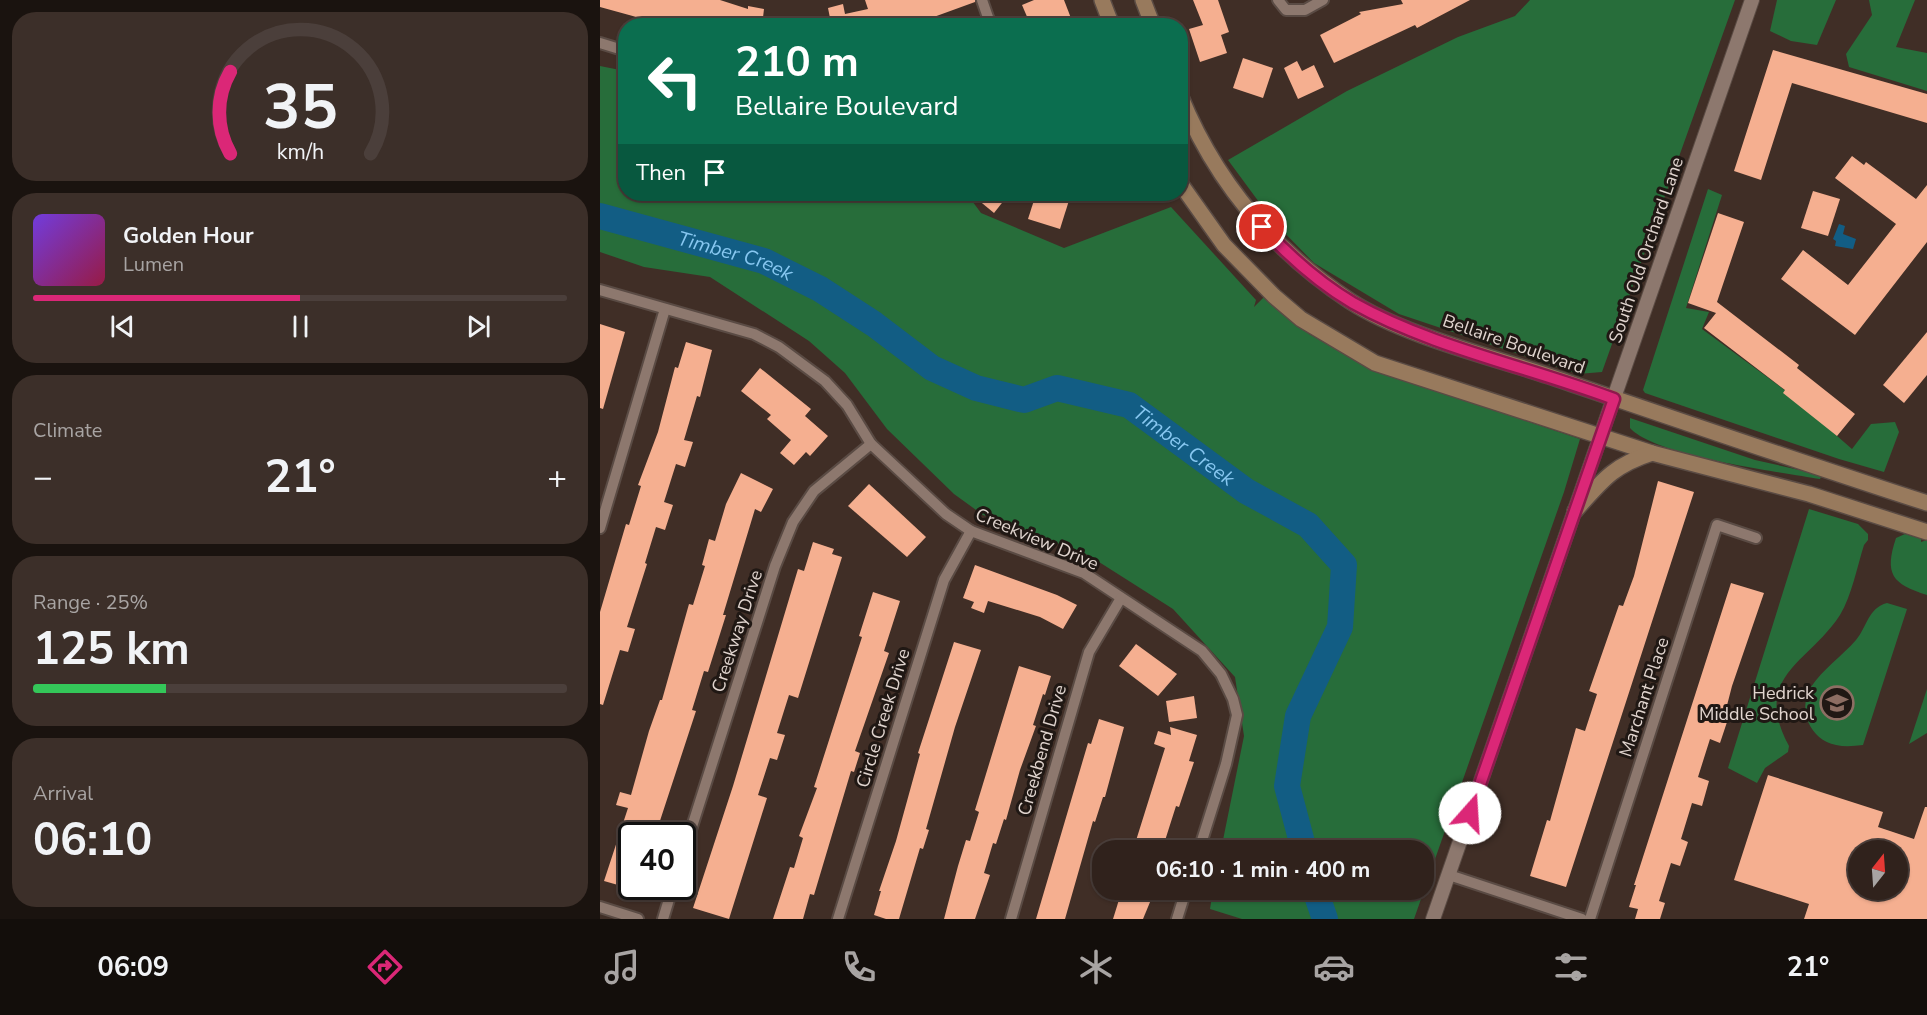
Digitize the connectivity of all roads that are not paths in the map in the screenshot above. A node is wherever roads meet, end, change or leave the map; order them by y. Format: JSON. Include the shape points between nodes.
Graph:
{"nodes":[{"id":1,"x":982,"y":0,"type":"edge"},
{"id":2,"x":1101,"y":0,"type":"edge"},
{"id":3,"x":1143,"y":0,"type":"edge"},
{"id":4,"x":1278,"y":0,"type":"edge"},
{"id":5,"x":1323,"y":0,"type":"edge"},
{"id":6,"x":1752,"y":0,"type":"edge"},
{"id":7,"x":988,"y":18,"type":"edge"},
{"id":8,"x":1109,"y":18,"type":"edge"},
{"id":9,"x":1150,"y":18,"type":"edge"},
{"id":10,"x":600,"y":43,"type":"edge"},
{"id":11,"x":618,"y":49,"type":"edge"},
{"id":12,"x":1188,"y":114,"type":"edge"},
{"id":13,"x":1188,"y":194,"type":"edge"},
{"id":14,"x":600,"y":290,"type":"edge"},
{"id":15,"x":665,"y":309,"type":"junction"},
{"id":16,"x":1614,"y":399,"type":"junction"},
{"id":17,"x":1601,"y":435,"type":"junction"},
{"id":18,"x":871,"y":444,"type":"junction"},
{"id":19,"x":1652,"y":453,"type":"junction"},
{"id":20,"x":1897,"y":493,"type":"junction"},
{"id":21,"x":1927,"y":503,"type":"edge"},
{"id":22,"x":1575,"y":511,"type":"junction"},
{"id":23,"x":1888,"y":519,"type":"junction"},
{"id":24,"x":600,"y":528,"type":"edge"},
{"id":25,"x":971,"y":531,"type":"junction"},
{"id":26,"x":1927,"y":532,"type":"edge"},
{"id":27,"x":1756,"y":538,"type":"dead end"},
{"id":28,"x":1121,"y":598,"type":"junction"},
{"id":29,"x":693,"y":822,"type":"edge"},
{"id":30,"x":1202,"y":840,"type":"edge"},
{"id":31,"x":1449,"y":875,"type":"junction"},
{"id":32,"x":669,"y":900,"type":"edge"},
{"id":33,"x":1183,"y":900,"type":"edge"},
{"id":34,"x":600,"y":907,"type":"edge"},
{"id":35,"x":638,"y":919,"type":"edge"},
{"id":36,"x":663,"y":919,"type":"edge"},
{"id":37,"x":838,"y":919,"type":"edge"},
{"id":38,"x":1011,"y":919,"type":"edge"},
{"id":39,"x":1177,"y":919,"type":"edge"},
{"id":40,"x":1433,"y":919,"type":"edge"},
{"id":41,"x":1582,"y":919,"type":"edge"},
{"id":42,"x":1590,"y":919,"type":"edge"}],
"edges":[{"from":1,"to":7,"type":"street"},
{"from":2,"to":8,"type":"main road"},
{"from":3,"to":9,"type":"main road"},
{"from":4,"to":5,"type":"street","via":[[1286,10],[1305,10]]},
{"from":6,"to":16,"type":"street","name":"South Old Orchard Lane"},
{"from":10,"to":11,"type":"street"},
{"from":12,"to":16,"type":"main road","name":"Bellaire Boulevard","via":[[1222,177],[1274,239],[1353,302],[1399,324]]},
{"from":13,"to":17,"type":"main road","via":[[1224,245],[1274,296],[1301,320],[1353,352],[1411,376]]},
{"from":14,"to":15,"type":"street","name":"Creekview Drive"},
{"from":15,"to":18,"type":"street","name":"Creekview Drive","via":[[754,334],[802,361],[847,405]]},
{"from":15,"to":24,"type":"street"},
{"from":16,"to":17,"type":"street","name":"South Old Orchard Lane"},
{"from":16,"to":20,"type":"main road","name":"Bellaire Boulevard"},
{"from":17,"to":19,"type":"main road"},
{"from":17,"to":22,"type":"street","name":"South Old Orchard Lane"},
{"from":18,"to":25,"type":"street","name":"Creekview Drive","via":[[946,514]]},
{"from":18,"to":29,"type":"street","name":"Creekway Drive","via":[[814,491],[793,522],[775,566]]},
{"from":19,"to":22,"type":"main road","via":[[1626,461],[1610,473]]},
{"from":19,"to":23,"type":"main road"},
{"from":20,"to":21,"type":"main road","name":"Bellaire Boulevard"},
{"from":20,"to":23,"type":"main road"},
{"from":22,"to":31,"type":"street","name":"South Old Orchard Lane"},
{"from":23,"to":26,"type":"main road"},
{"from":25,"to":28,"type":"street","name":"Creekview Drive","via":[[1084,573]]},
{"from":25,"to":37,"type":"street","name":"Circle Creek Drive","via":[[944,580]]},
{"from":27,"to":42,"type":"street","name":"Marchant Place","via":[[1717,525]]},
{"from":28,"to":30,"type":"street","name":"Creekview Drive","via":[[1202,651],[1221,674],[1233,699],[1237,715]]},
{"from":28,"to":38,"type":"street","name":"Creekbend Drive","via":[[1089,652]]},
{"from":31,"to":40,"type":"street","name":"South Old Orchard Lane"},
{"from":31,"to":41,"type":"street"},
{"from":32,"to":36,"type":"street"},
{"from":33,"to":39,"type":"street"},
{"from":34,"to":35,"type":"street"}]}
